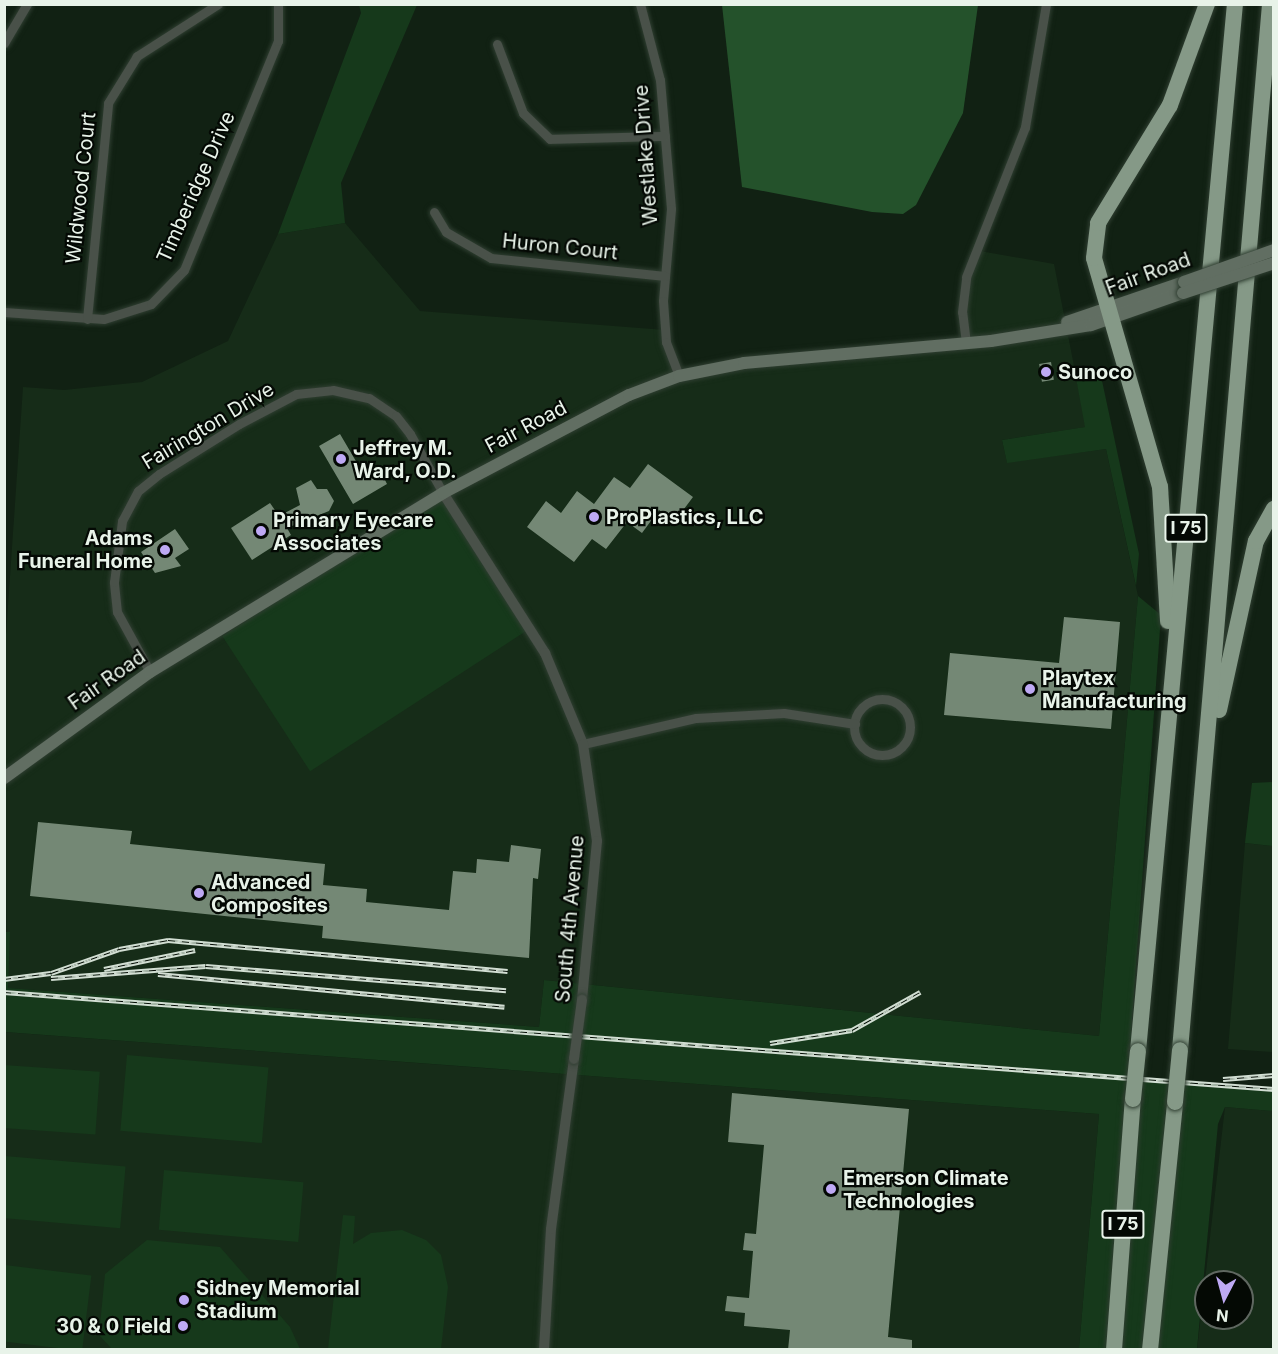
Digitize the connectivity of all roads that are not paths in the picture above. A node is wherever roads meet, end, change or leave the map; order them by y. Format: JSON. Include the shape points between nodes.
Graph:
{"nodes":[{"id":1,"x":27,"y":4,"type":"edge"},
{"id":2,"x":218,"y":4,"type":"edge"},
{"id":3,"x":278,"y":4,"type":"edge"},
{"id":4,"x":640,"y":4,"type":"edge"},
{"id":5,"x":1046,"y":4,"type":"edge"},
{"id":6,"x":1207,"y":4,"type":"edge"},
{"id":7,"x":1235,"y":4,"type":"edge"},
{"id":8,"x":1270,"y":4,"type":"edge"},
{"id":9,"x":4,"y":43,"type":"edge"},
{"id":10,"x":497,"y":44,"type":"dead end"},
{"id":11,"x":665,"y":136,"type":"junction"},
{"id":12,"x":434,"y":212,"type":"dead end"},
{"id":13,"x":1274,"y":250,"type":"edge"},
{"id":14,"x":1274,"y":263,"type":"edge"},
{"id":15,"x":665,"y":276,"type":"junction"},
{"id":16,"x":1184,"y":287,"type":"junction"},
{"id":17,"x":4,"y":312,"type":"edge"},
{"id":18,"x":1111,"y":313,"type":"junction"},
{"id":19,"x":87,"y":319,"type":"junction"},
{"id":20,"x":966,"y":343,"type":"junction"},
{"id":21,"x":679,"y":376,"type":"junction"},
{"id":22,"x":443,"y":493,"type":"junction"},
{"id":23,"x":1274,"y":509,"type":"edge"},
{"id":24,"x":150,"y":672,"type":"junction"},
{"id":25,"x":855,"y":724,"type":"junction"},
{"id":26,"x":584,"y":744,"type":"junction"},
{"id":27,"x":5,"y":777,"type":"edge"},
{"id":28,"x":1161,"y":804,"type":"junction"},
{"id":29,"x":1198,"y":844,"type":"junction"},
{"id":30,"x":544,"y":1350,"type":"edge"},
{"id":31,"x":1114,"y":1350,"type":"edge"},
{"id":32,"x":1149,"y":1350,"type":"edge"}],
"edges":[{"from":1,"to":9,"type":"street"},
{"from":2,"to":19,"type":"street","name":"Wildwood Court","via":[[137,56],[108,103]]},
{"from":3,"to":19,"type":"street","name":"Timberidge Drive","via":[[278,41],[184,270],[151,304]]},
{"from":4,"to":11,"type":"street","name":"Westlake Drive","via":[[660,80]]},
{"from":5,"to":20,"type":"street","via":[[1026,127],[966,277]]},
{"from":6,"to":18,"type":"highway","via":[[1170,105],[1098,223],[1094,258]]},
{"from":7,"to":28,"type":"highway","number":"I 75"},
{"from":8,"to":29,"type":"highway","number":"I 75"},
{"from":10,"to":11,"type":"street","via":[[523,113],[550,139]]},
{"from":11,"to":15,"type":"street","name":"Westlake Drive","via":[[671,209]]},
{"from":12,"to":15,"type":"street","name":"Huron Court","via":[[446,232],[491,258]]},
{"from":13,"to":16,"type":"main road","name":"Fair Road","bridge":true},
{"from":14,"to":16,"type":"main road","name":"Fair Road","bridge":true},
{"from":15,"to":21,"type":"street","name":"Westlake Drive","via":[[666,342]]},
{"from":16,"to":18,"type":"main road","name":"Fair Road"},
{"from":17,"to":19,"type":"street","name":"Timberidge Drive"},
{"from":18,"to":20,"type":"main road","name":"Fair Road","via":[[1034,332]]},
{"from":18,"to":28,"type":"highway","via":[[1160,487],[1167,550]]},
{"from":20,"to":21,"type":"main road","name":"Fair Road","via":[[744,363]]},
{"from":21,"to":22,"type":"main road","name":"Fair Road","via":[[629,395]]},
{"from":22,"to":24,"type":"main road","name":"Fair Road"},
{"from":22,"to":24,"type":"street","name":"Fairington Drive","via":[[396,416],[369,398],[333,390],[296,394],[220,436],[138,491],[122,521],[114,582],[117,612]]},
{"from":22,"to":26,"type":"street","name":"South 4th Avenue","via":[[545,653]]},
{"from":23,"to":29,"type":"highway","via":[[1256,541],[1238,611]]},
{"from":24,"to":27,"type":"main road","name":"Fair Road"},
{"from":25,"to":25,"type":"street","via":[[858,742],[881,755],[901,748],[910,730],[901,706],[884,699],[864,706]]},
{"from":25,"to":26,"type":"street","via":[[784,713],[696,718]]},
{"from":26,"to":30,"type":"street","name":"South 4th Avenue","bridge":true,"via":[[597,841],[582,1000],[551,1229]]},
{"from":28,"to":31,"type":"highway","number":"I 75","bridge":true},
{"from":29,"to":32,"type":"highway","number":"I 75","bridge":true}]}
